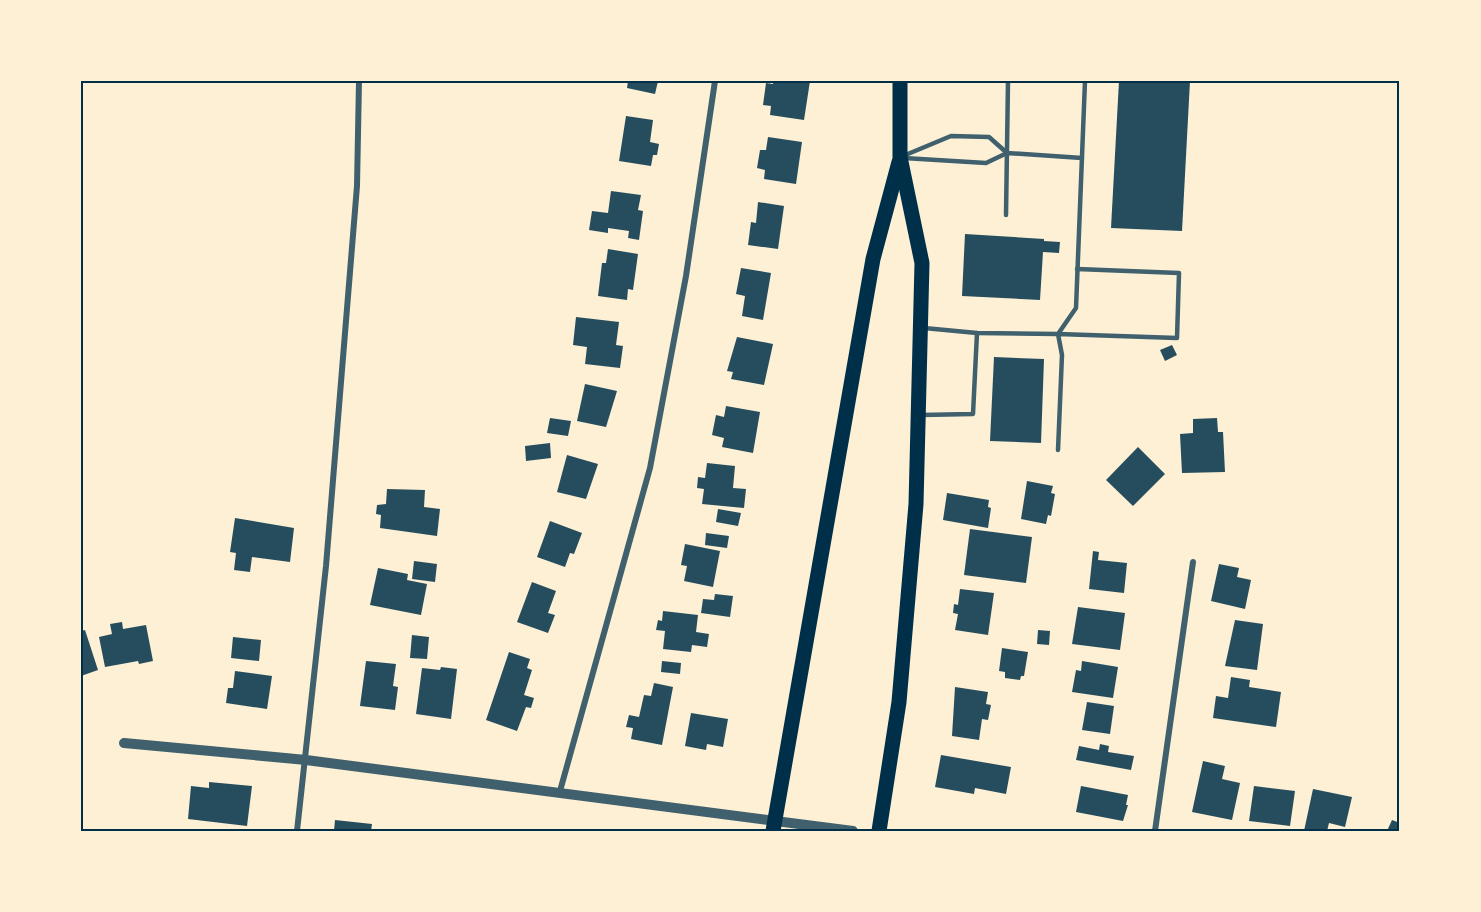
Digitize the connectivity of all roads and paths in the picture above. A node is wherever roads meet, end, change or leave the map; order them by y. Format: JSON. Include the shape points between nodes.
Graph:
{"nodes":[{"id":1,"x":359,"y":81,"type":"edge"},
{"id":2,"x":715,"y":81,"type":"edge"},
{"id":3,"x":900,"y":81,"type":"edge"},
{"id":4,"x":1008,"y":81,"type":"edge"},
{"id":5,"x":1085,"y":81,"type":"edge"},
{"id":6,"x":1007,"y":153,"type":"junction"},
{"id":7,"x":900,"y":157,"type":"junction"},
{"id":8,"x":1082,"y":158,"type":"junction"},
{"id":9,"x":1006,"y":215,"type":"dead end"},
{"id":10,"x":1077,"y":269,"type":"junction"},
{"id":11,"x":920,"y":327,"type":"junction"},
{"id":12,"x":977,"y":333,"type":"junction"},
{"id":13,"x":1058,"y":334,"type":"junction"},
{"id":14,"x":918,"y":416,"type":"junction"},
{"id":15,"x":1059,"y":450,"type":"dead end"},
{"id":16,"x":1193,"y":562,"type":"dead end"},
{"id":17,"x":124,"y":743,"type":"dead end"},
{"id":18,"x":306,"y":760,"type":"junction"},
{"id":19,"x":560,"y":791,"type":"junction"},
{"id":20,"x":774,"y":825,"type":"edge"},
{"id":21,"x":297,"y":831,"type":"edge"},
{"id":22,"x":853,"y":831,"type":"edge"},
{"id":23,"x":879,"y":831,"type":"edge"},
{"id":24,"x":1155,"y":831,"type":"edge"}],
"edges":[{"from":1,"to":18,"type":"street","via":[[357,186]]},
{"from":2,"to":19,"type":"street","via":[[686,276],[650,468]]},
{"from":3,"to":7,"type":"main road"},
{"from":4,"to":6,"type":"lane"},
{"from":5,"to":8,"type":"lane"},
{"from":6,"to":7,"type":"lane","via":[[986,163]]},
{"from":6,"to":7,"type":"lane","via":[[989,137],[951,136]]},
{"from":6,"to":8,"type":"lane"},
{"from":6,"to":9,"type":"lane"},
{"from":7,"to":11,"type":"main road","via":[[922,263]]},
{"from":7,"to":20,"type":"main road","via":[[873,259]]},
{"from":8,"to":10,"type":"lane"},
{"from":10,"to":13,"type":"lane","via":[[1076,308]]},
{"from":10,"to":13,"type":"lane","via":[[1179,273],[1177,338]]},
{"from":11,"to":12,"type":"lane"},
{"from":11,"to":14,"type":"main road"},
{"from":12,"to":13,"type":"lane"},
{"from":12,"to":14,"type":"lane","via":[[973,414]]},
{"from":13,"to":15,"type":"lane","via":[[1062,355]]},
{"from":14,"to":23,"type":"main road","via":[[907,620]]},
{"from":16,"to":24,"type":"street"},
{"from":17,"to":18,"type":"street"},
{"from":18,"to":19,"type":"street"},
{"from":18,"to":21,"type":"street"},
{"from":19,"to":20,"type":"street"},
{"from":20,"to":22,"type":"street"}]}
